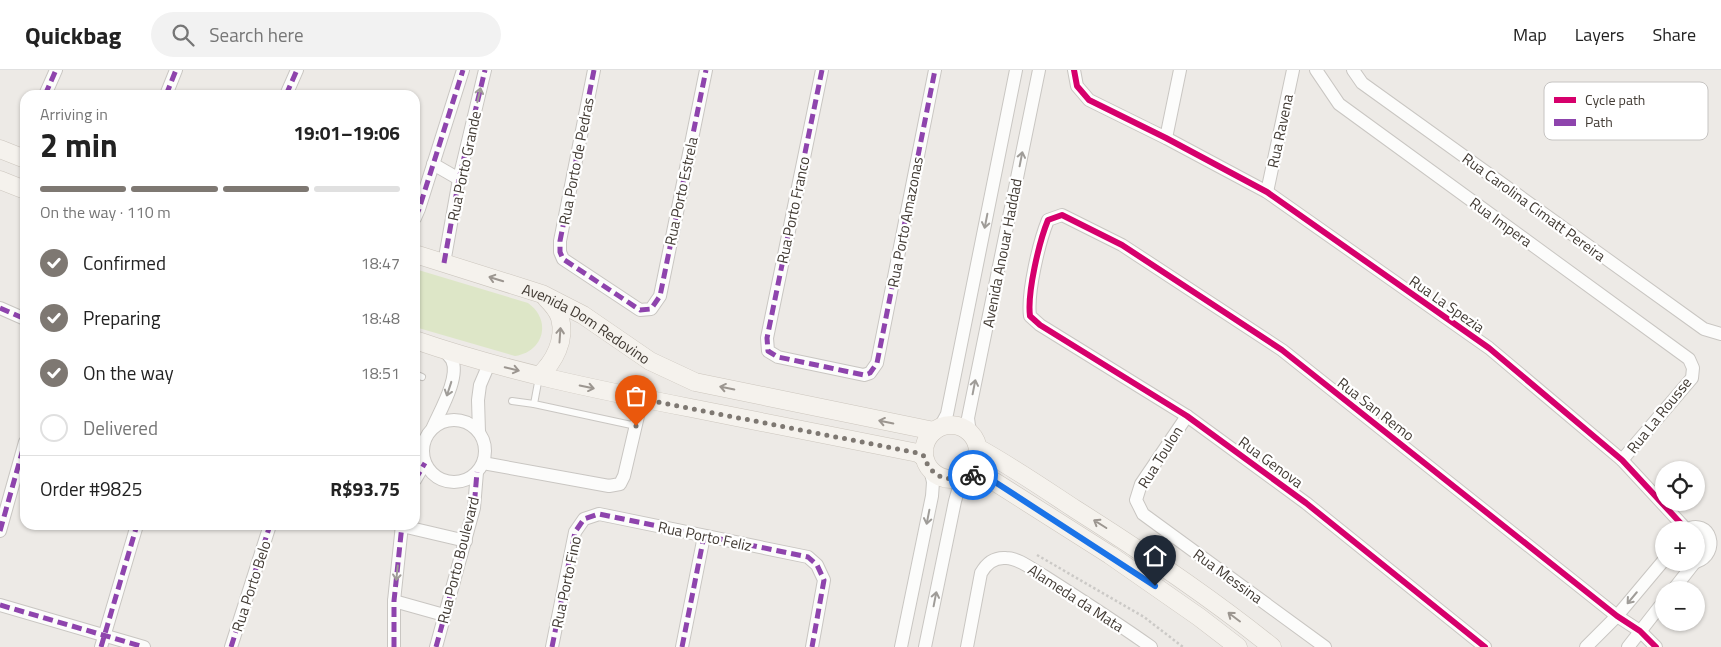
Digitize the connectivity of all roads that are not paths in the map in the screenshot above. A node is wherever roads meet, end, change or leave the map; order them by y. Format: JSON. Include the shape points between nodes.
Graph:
{"nodes":[{"id":1,"x":56,"y":70,"type":"edge"},
{"id":2,"x":176,"y":70,"type":"edge"},
{"id":3,"x":297,"y":70,"type":"edge"},
{"id":4,"x":463,"y":70,"type":"edge"},
{"id":5,"x":485,"y":70,"type":"edge"},
{"id":6,"x":594,"y":70,"type":"edge"},
{"id":7,"x":706,"y":70,"type":"edge"},
{"id":8,"x":822,"y":70,"type":"edge"},
{"id":9,"x":935,"y":70,"type":"edge"},
{"id":10,"x":1016,"y":70,"type":"edge"},
{"id":11,"x":1039,"y":70,"type":"edge"},
{"id":12,"x":1074,"y":70,"type":"edge"},
{"id":13,"x":1180,"y":70,"type":"edge"},
{"id":14,"x":1293,"y":70,"type":"edge"},
{"id":15,"x":1316,"y":70,"type":"edge"},
{"id":16,"x":1353,"y":70,"type":"edge"},
{"id":17,"x":47,"y":90,"type":"edge"},
{"id":18,"x":168,"y":90,"type":"edge"},
{"id":19,"x":288,"y":90,"type":"edge"},
{"id":20,"x":1166,"y":138,"type":"junction"},
{"id":21,"x":0,"y":149,"type":"edge"},
{"id":22,"x":20,"y":157,"type":"edge"},
{"id":23,"x":433,"y":164,"type":"junction"},
{"id":24,"x":459,"y":179,"type":"junction"},
{"id":25,"x":0,"y":180,"type":"edge"},
{"id":26,"x":20,"y":188,"type":"edge"},
{"id":27,"x":1267,"y":192,"type":"junction"},
{"id":28,"x":420,"y":203,"type":"edge"},
{"id":29,"x":1062,"y":215,"type":"joint"},
{"id":30,"x":420,"y":256,"type":"edge"},
{"id":31,"x":444,"y":263,"type":"junction"},
{"id":32,"x":542,"y":294,"type":"junction"},
{"id":33,"x":0,"y":308,"type":"edge"},
{"id":34,"x":651,"y":309,"type":"joint"},
{"id":35,"x":20,"y":317,"type":"edge"},
{"id":36,"x":1721,"y":334,"type":"edge"},
{"id":37,"x":420,"y":342,"type":"edge"},
{"id":38,"x":445,"y":351,"type":"junction"},
{"id":39,"x":489,"y":364,"type":"junction"},
{"id":40,"x":1693,"y":368,"type":"joint"},
{"id":41,"x":870,"y":373,"type":"joint"},
{"id":42,"x":539,"y":376,"type":"junction"},
{"id":43,"x":642,"y":399,"type":"junction"},
{"id":44,"x":512,"y":401,"type":"dead end"},
{"id":45,"x":534,"y":404,"type":"junction"},
{"id":46,"x":1187,"y":416,"type":"junction"},
{"id":47,"x":636,"y":426,"type":"junction"},
{"id":48,"x":433,"y":427,"type":"junction"},
{"id":49,"x":937,"y":429,"type":"junction"},
{"id":50,"x":479,"y":432,"type":"junction"},
{"id":51,"x":420,"y":441,"type":"edge"},
{"id":52,"x":975,"y":441,"type":"junction"},
{"id":53,"x":420,"y":446,"type":"edge"},
{"id":54,"x":20,"y":460,"type":"edge"},
{"id":55,"x":1622,"y":460,"type":"junction"},
{"id":56,"x":425,"y":463,"type":"junction"},
{"id":57,"x":927,"y":463,"type":"junction"},
{"id":58,"x":480,"y":467,"type":"junction"},
{"id":59,"x":420,"y":472,"type":"edge"},
{"id":60,"x":965,"y":475,"type":"junction"},
{"id":61,"x":1136,"y":500,"type":"joint"},
{"id":62,"x":584,"y":519,"type":"joint"},
{"id":63,"x":1678,"y":521,"type":"edge"},
{"id":64,"x":135,"y":530,"type":"edge"},
{"id":65,"x":268,"y":530,"type":"edge"},
{"id":66,"x":402,"y":530,"type":"edge"},
{"id":67,"x":419,"y":530,"type":"edge"},
{"id":68,"x":1705,"y":530,"type":"edge"},
{"id":69,"x":0,"y":531,"type":"edge"},
{"id":70,"x":704,"y":536,"type":"junction"},
{"id":71,"x":466,"y":541,"type":"junction"},
{"id":72,"x":1705,"y":559,"type":"edge"},
{"id":73,"x":1655,"y":571,"type":"edge"},
{"id":74,"x":1689,"y":571,"type":"edge"},
{"id":75,"x":1680,"y":581,"type":"edge"},
{"id":76,"x":394,"y":601,"type":"junction"},
{"id":77,"x":0,"y":605,"type":"edge"},
{"id":78,"x":1655,"y":612,"type":"edge"},
{"id":79,"x":444,"y":615,"type":"junction"},
{"id":80,"x":1617,"y":616,"type":"junction"},
{"id":81,"x":1640,"y":631,"type":"junction"},
{"id":82,"x":103,"y":641,"type":"edge"},
{"id":83,"x":144,"y":647,"type":"edge"},
{"id":84,"x":232,"y":647,"type":"edge"},
{"id":85,"x":394,"y":647,"type":"edge"},
{"id":86,"x":436,"y":647,"type":"edge"},
{"id":87,"x":552,"y":647,"type":"edge"},
{"id":88,"x":682,"y":647,"type":"edge"},
{"id":89,"x":812,"y":647,"type":"edge"},
{"id":90,"x":901,"y":647,"type":"edge"},
{"id":91,"x":925,"y":647,"type":"edge"},
{"id":92,"x":966,"y":647,"type":"edge"},
{"id":93,"x":1151,"y":647,"type":"edge"},
{"id":94,"x":1238,"y":647,"type":"edge"},
{"id":95,"x":1272,"y":647,"type":"edge"},
{"id":96,"x":1325,"y":647,"type":"edge"},
{"id":97,"x":1485,"y":647,"type":"edge"},
{"id":98,"x":1586,"y":647,"type":"edge"},
{"id":99,"x":1628,"y":647,"type":"edge"},
{"id":100,"x":1656,"y":647,"type":"edge"}],
"edges":[{"from":1,"to":17,"type":"street"},
{"from":2,"to":18,"type":"street"},
{"from":3,"to":19,"type":"street"},
{"from":4,"to":23,"type":"street","name":"Rua Porto Grande"},
{"from":24,"to":5,"type":"street","name":"Rua Porto Grande","one_way":true},
{"from":6,"to":34,"type":"street","name":"Rua Porto de Pedras","via":[[560,252],[563,259],[640,310]]},
{"from":7,"to":34,"type":"street","name":"Rua Porto Estrela","via":[[660,296]]},
{"from":8,"to":41,"type":"street","name":"Rua Porto Franco","via":[[767,338],[768,351],[778,357],[864,375]]},
{"from":9,"to":41,"type":"street","name":"Rua Porto Amazonas","via":[[877,363]]},
{"from":10,"to":49,"type":"street","name":"Avenida Anouar Haddad","one_way":true,"via":[[947,414]]},
{"from":52,"to":11,"type":"street","name":"Avenida Anouar Haddad","one_way":true,"via":[[968,418]]},
{"from":12,"to":20,"type":"street","name":"Rua La Spezia","via":[[1077,86],[1089,100]]},
{"from":13,"to":20,"type":"street"},
{"from":14,"to":27,"type":"street","name":"Rua Ravena"},
{"from":15,"to":40,"type":"street","name":"Rua Impera","via":[[1339,104],[1689,359]]},
{"from":16,"to":36,"type":"street","name":"Rua Carolina Cimatt Pereira","via":[[1362,83],[1696,324]]},
{"from":20,"to":27,"type":"street","name":"Rua La Spezia"},
{"from":21,"to":22,"type":"street"},
{"from":23,"to":24,"type":"street"},
{"from":23,"to":28,"type":"street","name":"Rua Porto Grande"},
{"from":24,"to":31,"type":"street","name":"Rua Porto Grande"},
{"from":25,"to":26,"type":"street"},
{"from":27,"to":55,"type":"street","name":"Rua La Spezia","via":[[1489,348]]},
{"from":29,"to":46,"type":"street","name":"Rua Genova","via":[[1048,220],[1043,232],[1028,303],[1030,316]]},
{"from":29,"to":80,"type":"street","name":"Rua San Remo","via":[[1122,245],[1282,350]]},
{"from":30,"to":31,"type":"street","name":"Avenida Dom Redovino"},
{"from":32,"to":31,"type":"street","name":"Avenida Dom Redovino","one_way":true},
{"from":42,"to":32,"type":"street","one_way":true,"via":[[549,367],[559,348],[561,332],[560,317]]},
{"from":49,"to":32,"type":"street","name":"Avenida Dom Redovino","one_way":true,"via":[[695,382],[650,360],[583,315]]},
{"from":33,"to":35,"type":"street"},
{"from":37,"to":38,"type":"street"},
{"from":38,"to":39,"type":"street"},
{"from":38,"to":48,"type":"street","one_way":true,"via":[[453,362],[453,376]]},
{"from":39,"to":42,"type":"street","one_way":true},
{"from":39,"to":50,"type":"street","via":[[480,385]]},
{"from":40,"to":55,"type":"street","name":"Rua La Rousse","via":[[1692,378]]},
{"from":42,"to":43,"type":"street","one_way":true},
{"from":42,"to":45,"type":"lane"},
{"from":43,"to":47,"type":"street"},
{"from":43,"to":57,"type":"street","via":[[918,453]]},
{"from":44,"to":45,"type":"lane"},
{"from":45,"to":47,"type":"lane"},
{"from":46,"to":61,"type":"street","name":"Rua Toulon","via":[[1141,484]]},
{"from":46,"to":97,"type":"street","name":"Rua Genova","via":[[1306,503]]},
{"from":47,"to":58,"type":"street","via":[[620,484],[609,486]]},
{"from":48,"to":50,"type":"street","via":[[442,422],[461,420]]},
{"from":48,"to":51,"type":"street"},
{"from":49,"to":52,"type":"street","name":"Avenida Dom Redovino","via":[[946,425],[960,426]]},
{"from":49,"to":57,"type":"street","via":[[925,442]]},
{"from":50,"to":58,"type":"street","via":[[485,452]]},
{"from":52,"to":60,"type":"street","via":[[976,462]]},
{"from":95,"to":52,"type":"street","name":"Avenida Dom Redovino","one_way":true,"via":[[1167,568]]},
{"from":53,"to":56,"type":"street"},
{"from":54,"to":69,"type":"street"},
{"from":55,"to":63,"type":"street","name":"Rua La Spezia"},
{"from":56,"to":58,"type":"street","via":[[438,478],[447,481],[463,480]]},
{"from":56,"to":59,"type":"street"},
{"from":57,"to":60,"type":"street","via":[[935,474],[948,479]]},
{"from":57,"to":90,"type":"street","one_way":true,"via":[[933,482],[932,496]]},
{"from":58,"to":71,"type":"street","name":"Rua Porto Boulevard"},
{"from":91,"to":60,"type":"street","one_way":true,"via":[[955,501]]},
{"from":60,"to":94,"type":"street","via":[[995,482],[1110,555]]},
{"from":61,"to":96,"type":"street","name":"Rua Messina","via":[[1143,514]]},
{"from":62,"to":70,"type":"street","name":"Rua Porto Feliz","via":[[600,514]]},
{"from":62,"to":87,"type":"street","name":"Rua Porto Fino","via":[[575,532]]},
{"from":64,"to":82,"type":"street"},
{"from":65,"to":84,"type":"street","name":"Rua Porto Belo"},
{"from":66,"to":76,"type":"street","one_way":true},
{"from":67,"to":71,"type":"street"},
{"from":68,"to":72,"type":"street","via":[[1711,535],[1713,544],[1713,555]]},
{"from":70,"to":88,"type":"street"},
{"from":70,"to":89,"type":"street","name":"Rua Porto Feliz","via":[[808,557],[817,564],[824,580]]},
{"from":71,"to":79,"type":"street","name":"Rua Porto Boulevard"},
{"from":73,"to":80,"type":"street","one_way":true},
{"from":74,"to":75,"type":"street"},
{"from":76,"to":79,"type":"street"},
{"from":76,"to":85,"type":"street"},
{"from":77,"to":82,"type":"street"},
{"from":78,"to":81,"type":"street"},
{"from":79,"to":86,"type":"street","name":"Rua Porto Boulevard"},
{"from":80,"to":81,"type":"street","name":"Rua San Remo"},
{"from":80,"to":98,"type":"street"},
{"from":81,"to":99,"type":"street"},
{"from":81,"to":100,"type":"street","name":"Rua San Remo"},
{"from":82,"to":83,"type":"street"},
{"from":92,"to":93,"type":"street","name":"Alameda da Mata","via":[[981,573],[998,558],[1011,558],[1025,565]]}]}
